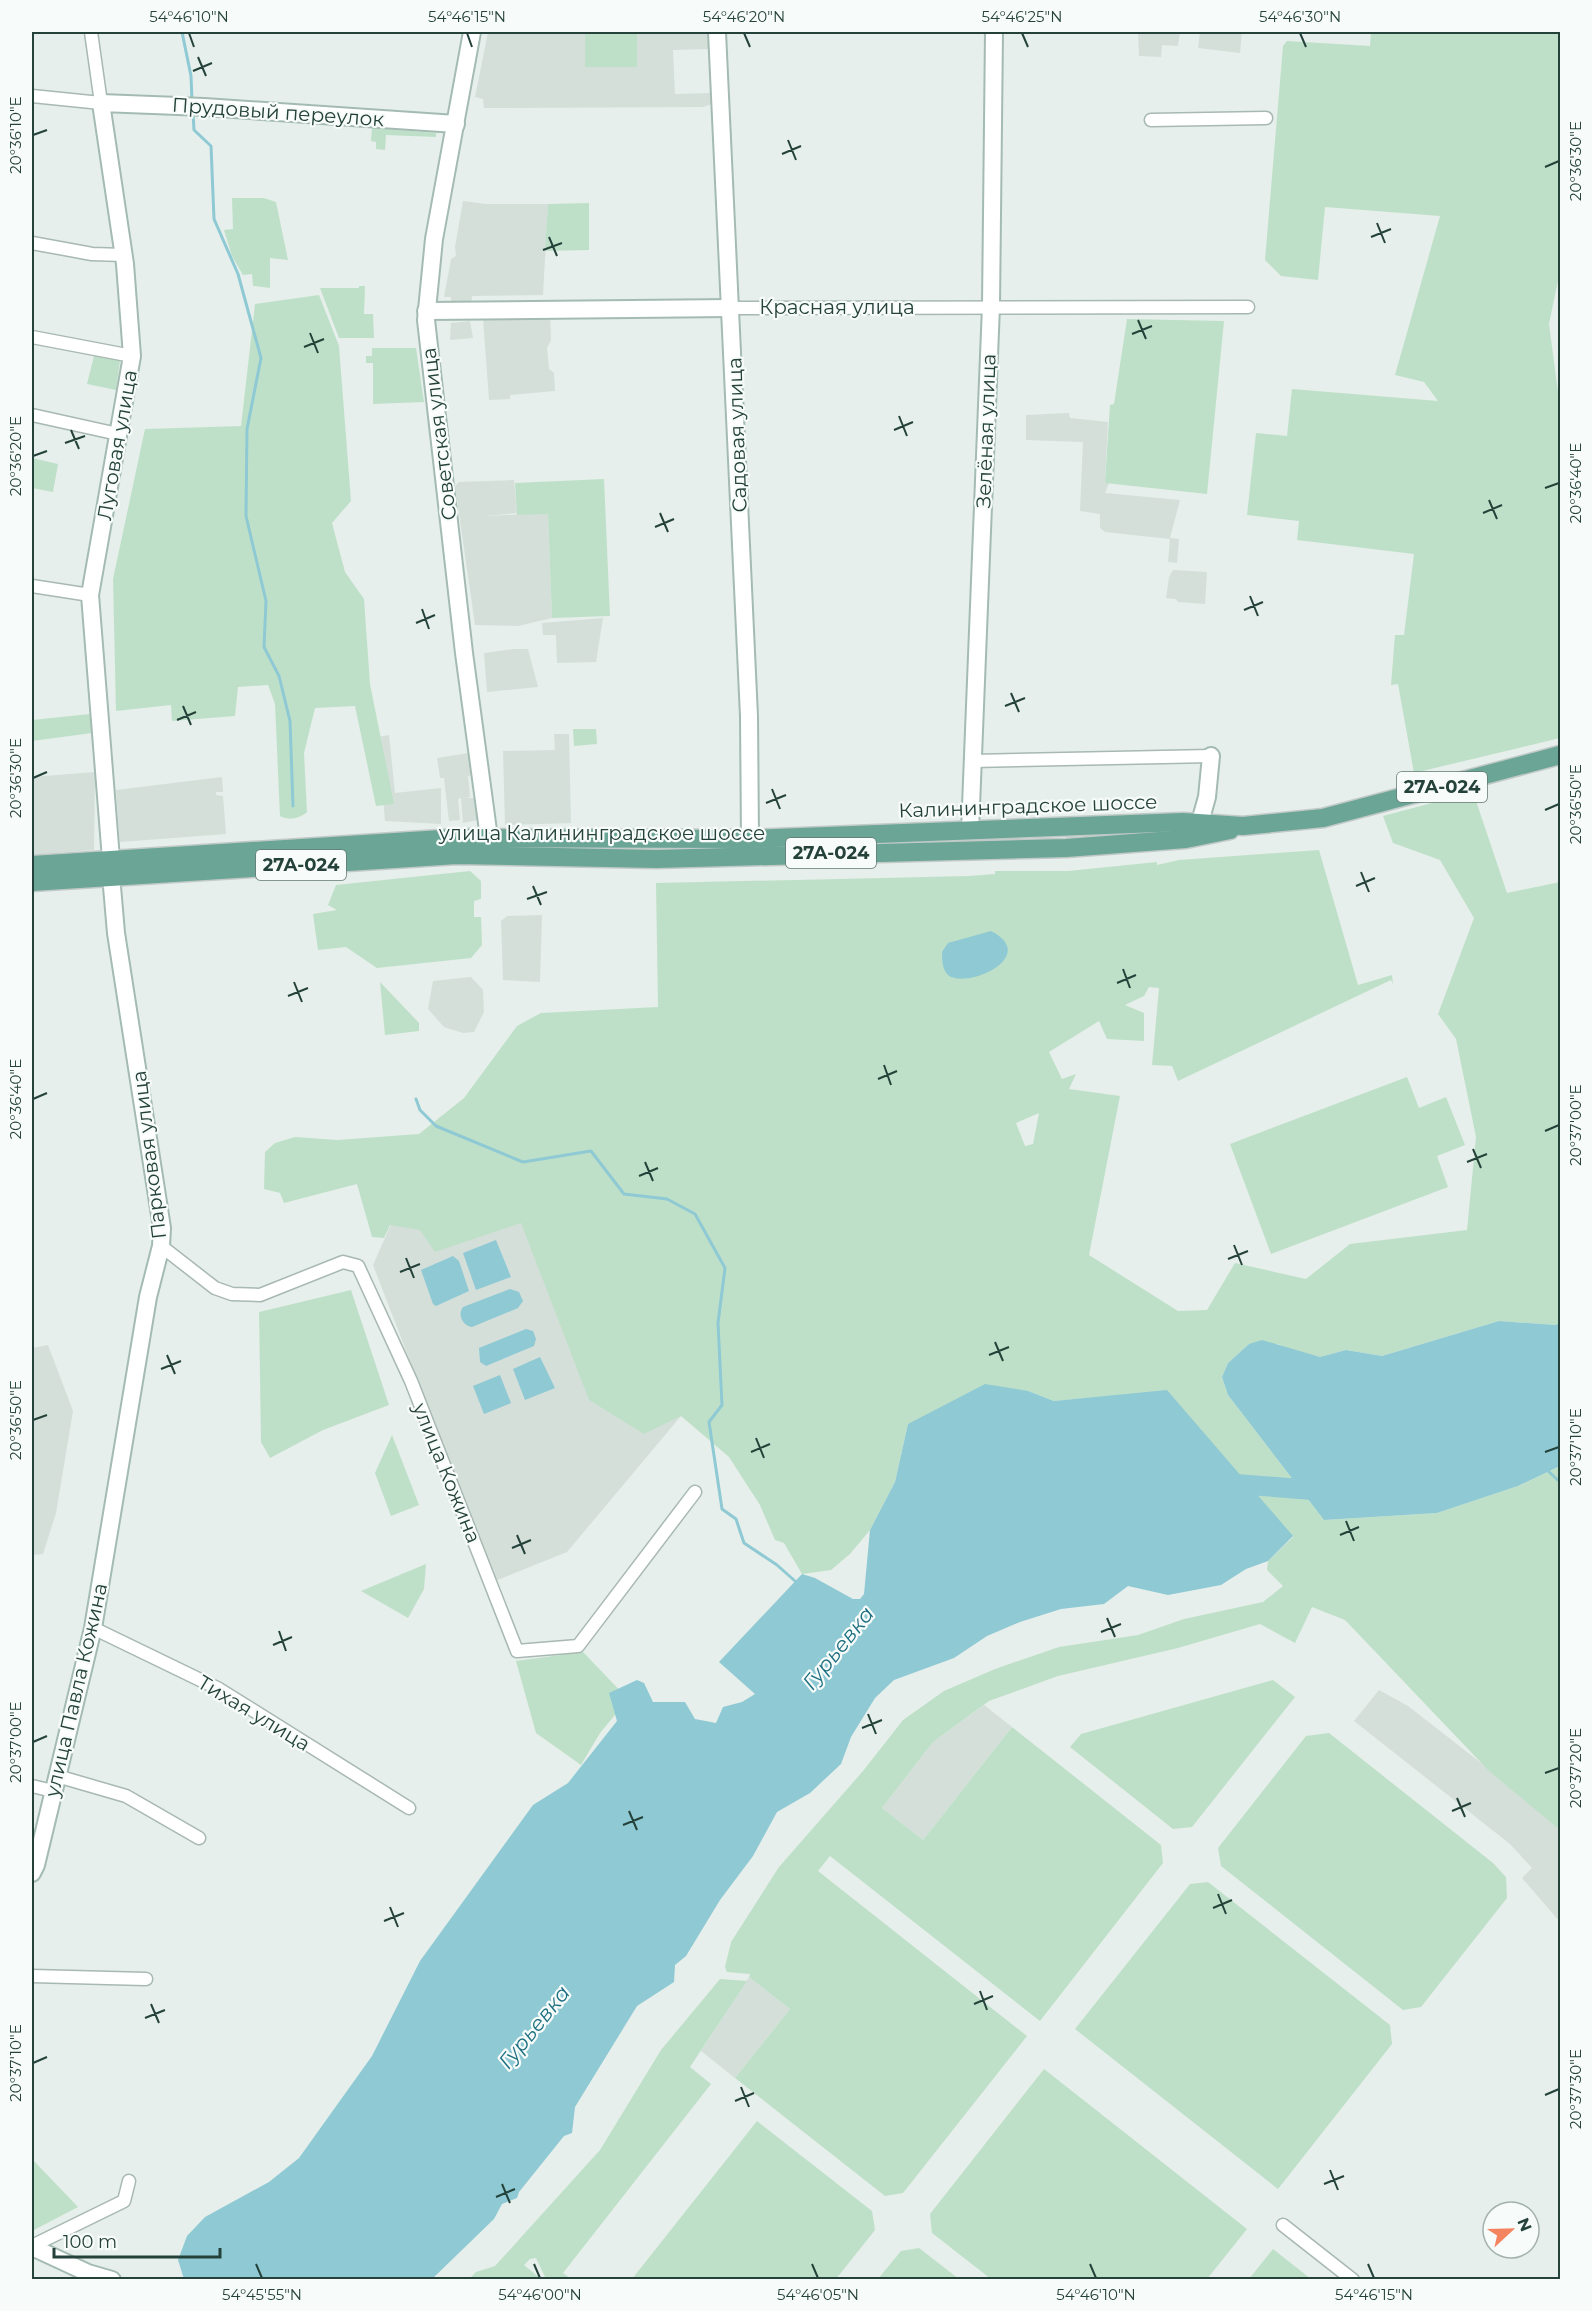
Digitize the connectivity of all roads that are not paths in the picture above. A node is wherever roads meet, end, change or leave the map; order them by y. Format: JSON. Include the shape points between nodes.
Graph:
{"nodes":[{"id":1,"x":91,"y":32,"type":"edge"},
{"id":2,"x":472,"y":32,"type":"edge"},
{"id":3,"x":717,"y":32,"type":"edge"},
{"id":4,"x":994,"y":32,"type":"edge"},
{"id":5,"x":32,"y":96,"type":"edge"},
{"id":6,"x":101,"y":103,"type":"junction"},
{"id":7,"x":1266,"y":118,"type":"dead end"},
{"id":8,"x":1151,"y":120,"type":"dead end"},
{"id":9,"x":456,"y":124,"type":"junction"},
{"id":10,"x":32,"y":243,"type":"edge"},
{"id":11,"x":123,"y":255,"type":"junction"},
{"id":12,"x":991,"y":306,"type":"junction"},
{"id":13,"x":1248,"y":307,"type":"dead end"},
{"id":14,"x":731,"y":308,"type":"junction"},
{"id":15,"x":426,"y":311,"type":"junction"},
{"id":16,"x":32,"y":337,"type":"edge"},
{"id":17,"x":132,"y":356,"type":"junction"},
{"id":18,"x":32,"y":415,"type":"edge"},
{"id":19,"x":118,"y":434,"type":"junction"},
{"id":20,"x":32,"y":586,"type":"edge"},
{"id":21,"x":90,"y":595,"type":"junction"},
{"id":22,"x":1560,"y":755,"type":"edge"},
{"id":23,"x":1211,"y":756,"type":"joint"},
{"id":24,"x":973,"y":761,"type":"junction"},
{"id":25,"x":1217,"y":820,"type":"junction"},
{"id":26,"x":970,"y":831,"type":"junction"},
{"id":27,"x":750,"y":840,"type":"junction"},
{"id":28,"x":490,"y":846,"type":"junction"},
{"id":29,"x":32,"y":865,"type":"edge"},
{"id":30,"x":111,"y":867,"type":"junction"},
{"id":31,"x":32,"y":882,"type":"edge"},
{"id":32,"x":161,"y":1246,"type":"junction"},
{"id":33,"x":695,"y":1492,"type":"dead end"},
{"id":34,"x":110,"y":1540,"type":"joint"},
{"id":35,"x":93,"y":1628,"type":"junction"},
{"id":36,"x":55,"y":1784,"type":"junction"},
{"id":37,"x":32,"y":1786,"type":"edge"},
{"id":38,"x":409,"y":1808,"type":"dead end"},
{"id":39,"x":199,"y":1838,"type":"dead end"},
{"id":40,"x":32,"y":1873,"type":"edge"},
{"id":41,"x":32,"y":1976,"type":"edge"},
{"id":42,"x":146,"y":1979,"type":"dead end"},
{"id":43,"x":129,"y":2181,"type":"dead end"},
{"id":44,"x":1283,"y":2224,"type":"dead end"},
{"id":45,"x":32,"y":2247,"type":"edge"},
{"id":46,"x":87,"y":2276,"type":"edge"},
{"id":47,"x":112,"y":2280,"type":"edge"},
{"id":48,"x":1353,"y":2280,"type":"edge"}],
"edges":[{"from":1,"to":6,"type":"street","name":"Луговая улица"},
{"from":2,"to":9,"type":"street","name":"Советская улица"},
{"from":3,"to":14,"type":"street","name":"Садовая улица"},
{"from":4,"to":12,"type":"street","name":"Зелёная улица"},
{"from":5,"to":6,"type":"street"},
{"from":6,"to":9,"type":"street","name":"Прудовый переулок"},
{"from":6,"to":11,"type":"street","name":"Луговая улица"},
{"from":7,"to":8,"type":"street"},
{"from":9,"to":15,"type":"street","name":"Советская улица","via":[[434,239]]},
{"from":10,"to":11,"type":"street","via":[[92,254]]},
{"from":11,"to":17,"type":"street","name":"Луговая улица"},
{"from":12,"to":13,"type":"street","name":"Красная улица"},
{"from":12,"to":14,"type":"street","name":"Красная улица"},
{"from":12,"to":24,"type":"street","name":"Зелёная улица"},
{"from":14,"to":15,"type":"street","name":"Красная улица"},
{"from":14,"to":27,"type":"street","name":"Садовая улица","via":[[749,716]]},
{"from":15,"to":28,"type":"street","name":"Советская улица"},
{"from":16,"to":17,"type":"street"},
{"from":17,"to":19,"type":"street","name":"Луговая улица"},
{"from":18,"to":19,"type":"street"},
{"from":19,"to":21,"type":"street","name":"Луговая улица"},
{"from":20,"to":21,"type":"street"},
{"from":21,"to":30,"type":"street","name":"Луговая улица"},
{"from":22,"to":25,"type":"main road","name":"Калининградское шоссе","number":"27А-024","via":[[1323,818]]},
{"from":23,"to":24,"type":"street"},
{"from":23,"to":25,"type":"street"},
{"from":24,"to":26,"type":"street","name":"Зелёная улица"},
{"from":25,"to":26,"type":"main road","name":"Калининградское шоссе","number":"27А-024"},
{"from":25,"to":28,"type":"main road","name":"улица Калининградское шоссе","number":"27А-024","via":[[1172,841],[1066,848],[656,859]]},
{"from":26,"to":27,"type":"main road","name":"Калининградское шоссе","number":"27А-024"},
{"from":27,"to":28,"type":"main road","name":"Калининградское шоссе","number":"27А-024"},
{"from":28,"to":30,"type":"main road","name":"улица Калининградское шоссе","number":"27А-024"},
{"from":29,"to":30,"type":"main road","name":"улица Калининградское шоссе","number":"27А-024"},
{"from":30,"to":31,"type":"main road","name":"улица Калининградское шоссе","number":"27А-024"},
{"from":30,"to":32,"type":"street","name":"Парковая улица","via":[[116,933],[162,1228]]},
{"from":32,"to":33,"type":"street","name":"улица Кожина","via":[[215,1288],[232,1294],[260,1294],[343,1262],[358,1266],[411,1381],[517,1651],[578,1646]]},
{"from":32,"to":34,"type":"street","name":"Парковая улица","via":[[148,1297]]},
{"from":34,"to":35,"type":"street","name":"улица Павла Кожина"},
{"from":35,"to":36,"type":"street","name":"улица Павла Кожина"},
{"from":35,"to":38,"type":"street","name":"Тихая улица","via":[[219,1689]]},
{"from":36,"to":37,"type":"street"},
{"from":36,"to":39,"type":"street","via":[[126,1796]]},
{"from":36,"to":40,"type":"street","name":"улица Павла Кожина"},
{"from":41,"to":42,"type":"street"},
{"from":43,"to":45,"type":"street","via":[[124,2201]]},
{"from":44,"to":48,"type":"street"},
{"from":45,"to":46,"type":"street"},
{"from":46,"to":47,"type":"street"}]}
